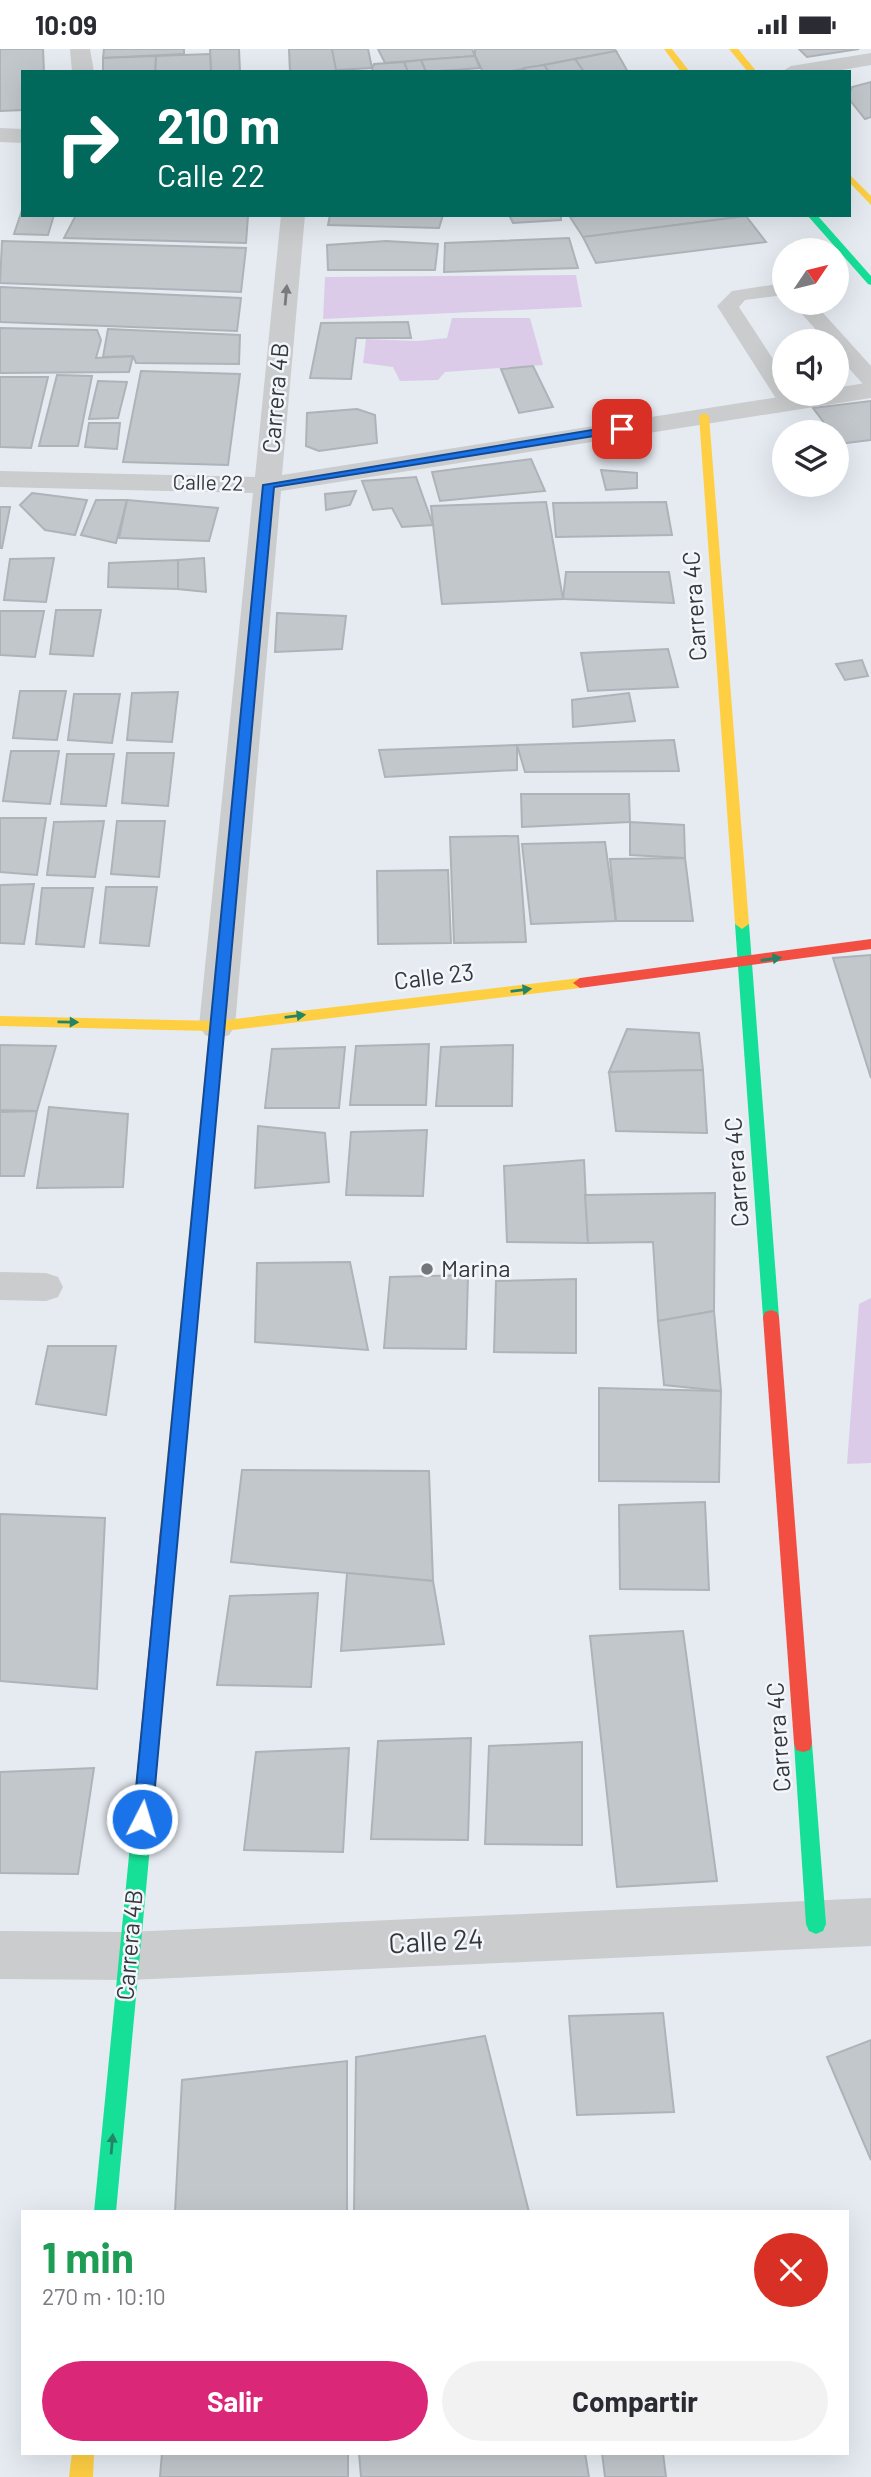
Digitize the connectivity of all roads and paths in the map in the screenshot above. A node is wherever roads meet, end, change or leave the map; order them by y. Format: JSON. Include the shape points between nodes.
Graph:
{"nodes":[{"id":1,"x":80,"y":49,"type":"edge"},
{"id":2,"x":668,"y":49,"type":"edge"},
{"id":3,"x":733,"y":49,"type":"edge"},
{"id":4,"x":871,"y":59,"type":"edge"},
{"id":5,"x":83,"y":70,"type":"edge"},
{"id":6,"x":684,"y":70,"type":"edge"},
{"id":7,"x":751,"y":70,"type":"edge"},
{"id":8,"x":803,"y":70,"type":"edge"},
{"id":9,"x":0,"y":135,"type":"edge"},
{"id":10,"x":21,"y":135,"type":"edge"},
{"id":11,"x":851,"y":179,"type":"edge"},
{"id":12,"x":871,"y":202,"type":"edge"},
{"id":13,"x":293,"y":217,"type":"edge"},
{"id":14,"x":813,"y":217,"type":"edge"},
{"id":15,"x":826,"y":238,"type":"edge"},
{"id":16,"x":849,"y":262,"type":"edge"},
{"id":17,"x":871,"y":282,"type":"edge"},
{"id":18,"x":772,"y":291,"type":"edge"},
{"id":19,"x":814,"y":315,"type":"edge"},
{"id":20,"x":772,"y":375,"type":"edge"},
{"id":21,"x":871,"y":379,"type":"edge"},
{"id":22,"x":871,"y":390,"type":"edge"},
{"id":23,"x":849,"y":394,"type":"edge"},
{"id":24,"x":772,"y":406,"type":"edge"},
{"id":25,"x":704,"y":416,"type":"junction"},
{"id":26,"x":0,"y":479,"type":"edge"},
{"id":27,"x":268,"y":485,"type":"junction"},
{"id":28,"x":871,"y":944,"type":"edge"},
{"id":29,"x":744,"y":963,"type":"junction"},
{"id":30,"x":0,"y":1021,"type":"edge"},
{"id":31,"x":217,"y":1026,"type":"junction"},
{"id":32,"x":0,"y":1286,"type":"edge"},
{"id":33,"x":46,"y":1287,"type":"dead end"},
{"id":34,"x":871,"y":1922,"type":"edge"},
{"id":35,"x":816,"y":1924,"type":"junction"},
{"id":36,"x":0,"y":1955,"type":"edge"},
{"id":37,"x":130,"y":1956,"type":"junction"},
{"id":38,"x":106,"y":2210,"type":"edge"},
{"id":39,"x":83,"y":2455,"type":"edge"},
{"id":40,"x":80,"y":2477,"type":"edge"}],
"edges":[{"from":1,"to":5,"type":"street"},
{"from":2,"to":6,"type":"street"},
{"from":3,"to":7,"type":"street"},
{"from":4,"to":8,"type":"street"},
{"from":9,"to":10,"type":"street"},
{"from":11,"to":12,"type":"street"},
{"from":27,"to":13,"type":"street","name":"Carrera 4B","one_way":true},
{"from":14,"to":15,"type":"street"},
{"from":16,"to":17,"type":"street"},
{"from":18,"to":20,"type":"lane","via":[[738,295],[728,306]]},
{"from":19,"to":21,"type":"lane"},
{"from":22,"to":23,"type":"street","name":"Calle 22"},
{"from":24,"to":25,"type":"street","name":"Calle 22"},
{"from":25,"to":27,"type":"street","name":"Calle 22"},
{"from":25,"to":29,"type":"street","name":"Carrera 4C"},
{"from":26,"to":27,"type":"street","name":"Calle 22"},
{"from":27,"to":31,"type":"street","name":"Carrera 4B"},
{"from":29,"to":28,"type":"street","name":"Calle 23","one_way":true},
{"from":31,"to":29,"type":"street","name":"Calle 23","one_way":true},
{"from":29,"to":35,"type":"street","name":"Carrera 4C"},
{"from":30,"to":31,"type":"street","name":"Calle 23","one_way":true},
{"from":31,"to":37,"type":"street","name":"Carrera 4B"},
{"from":32,"to":33,"type":"lane"},
{"from":34,"to":35,"type":"street","name":"Calle 24"},
{"from":35,"to":37,"type":"street","name":"Calle 24"},
{"from":36,"to":37,"type":"street","name":"Calle 24"},
{"from":38,"to":37,"type":"street","name":"Carrera 4B","one_way":true},
{"from":39,"to":40,"type":"street"}]}
